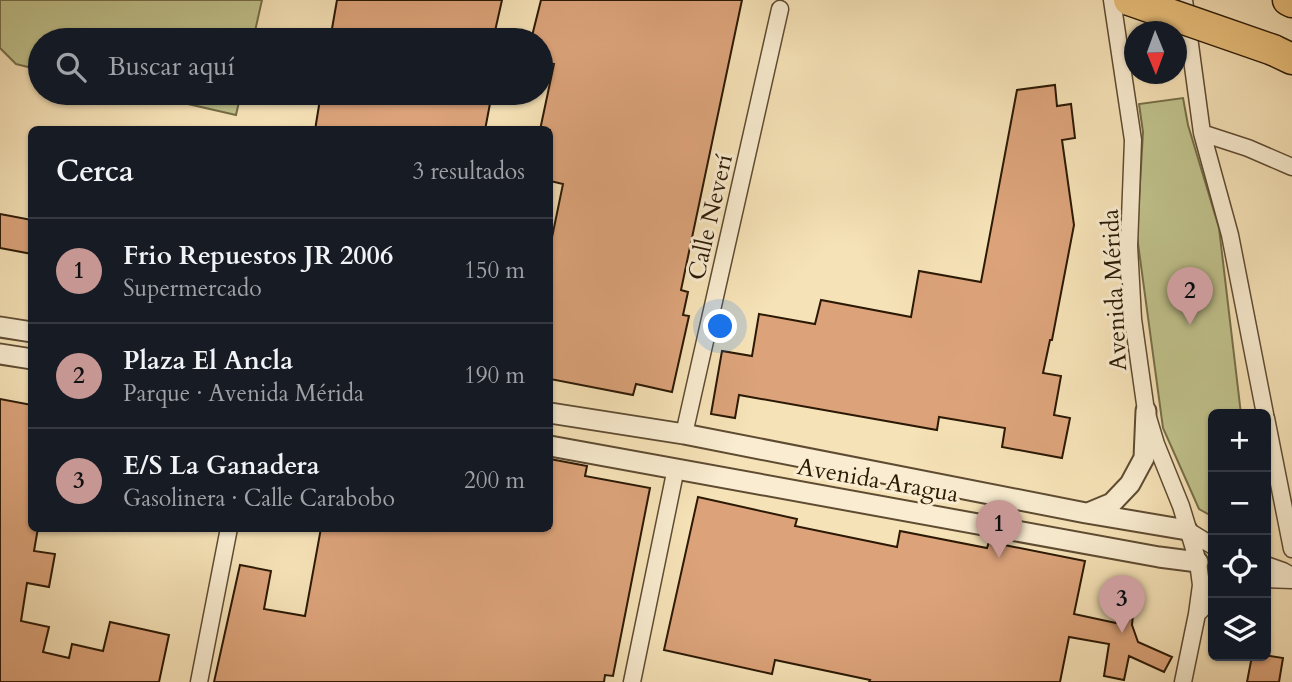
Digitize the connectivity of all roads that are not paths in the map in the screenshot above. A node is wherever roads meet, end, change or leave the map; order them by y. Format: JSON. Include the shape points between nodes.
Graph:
{"nodes":[{"id":1,"x":1112,"y":0,"type":"edge"},
{"id":2,"x":1129,"y":0,"type":"edge"},
{"id":3,"x":1184,"y":0,"type":"edge"},
{"id":4,"x":780,"y":9,"type":"dead end"},
{"id":5,"x":1282,"y":54,"type":"edge"},
{"id":6,"x":1202,"y":133,"type":"junction"},
{"id":7,"x":1292,"y":167,"type":"edge"},
{"id":8,"x":0,"y":327,"type":"edge"},
{"id":9,"x":28,"y":331,"type":"edge"},
{"id":10,"x":0,"y":354,"type":"edge"},
{"id":11,"x":28,"y":358,"type":"edge"},
{"id":12,"x":1261,"y":409,"type":"edge"},
{"id":13,"x":1146,"y":411,"type":"junction"},
{"id":14,"x":553,"y":413,"type":"edge"},
{"id":15,"x":684,"y":434,"type":"junction"},
{"id":16,"x":553,"y":447,"type":"edge"},
{"id":17,"x":1271,"y":453,"type":"edge"},
{"id":18,"x":676,"y":468,"type":"junction"},
{"id":19,"x":1086,"y":513,"type":"junction"},
{"id":20,"x":1187,"y":530,"type":"junction"},
{"id":21,"x":228,"y":532,"type":"edge"},
{"id":22,"x":1208,"y":543,"type":"edge"},
{"id":23,"x":1292,"y":549,"type":"edge"},
{"id":24,"x":1205,"y":558,"type":"edge"},
{"id":25,"x":1271,"y":567,"type":"edge"},
{"id":26,"x":1292,"y":578,"type":"edge"},
{"id":27,"x":1271,"y":579,"type":"edge"},
{"id":28,"x":1208,"y":603,"type":"edge"},
{"id":29,"x":1197,"y":614,"type":"junction"},
{"id":30,"x":200,"y":682,"type":"edge"},
{"id":31,"x":632,"y":682,"type":"edge"},
{"id":32,"x":1183,"y":682,"type":"edge"}],
"edges":[{"from":1,"to":13,"type":"street","name":"Avenida Mérida","via":[[1133,140],[1129,247]]},
{"from":2,"to":5,"type":"highway","bridge":true},
{"from":3,"to":6,"type":"street"},
{"from":4,"to":15,"type":"street","name":"Calle Neverí"},
{"from":6,"to":7,"type":"street"},
{"from":6,"to":12,"type":"street","via":[[1230,235]]},
{"from":8,"to":9,"type":"street"},
{"from":10,"to":11,"type":"street"},
{"from":13,"to":19,"type":"street","via":[[1144,458],[1129,484],[1112,503]]},
{"from":13,"to":20,"type":"street","name":"Avenida Mérida"},
{"from":14,"to":15,"type":"street","name":"Avenida Aragua"},
{"from":15,"to":19,"type":"street","name":"Avenida Aragua"},
{"from":16,"to":18,"type":"street","name":"Avenida Aragua"},
{"from":17,"to":23,"type":"street"},
{"from":18,"to":24,"type":"street","name":"Avenida Aragua","via":[[1160,556]]},
{"from":18,"to":31,"type":"street"},
{"from":19,"to":20,"type":"street","name":"Avenida Aragua"},
{"from":20,"to":22,"type":"street"},
{"from":20,"to":24,"type":"street","name":"Avenida Mérida"},
{"from":21,"to":30,"type":"street"},
{"from":24,"to":29,"type":"street","name":"Avenida Mérida"},
{"from":25,"to":26,"type":"street"},
{"from":26,"to":27,"type":"street"},
{"from":28,"to":29,"type":"street"},
{"from":29,"to":32,"type":"street","name":"Avenida Mérida"}]}
